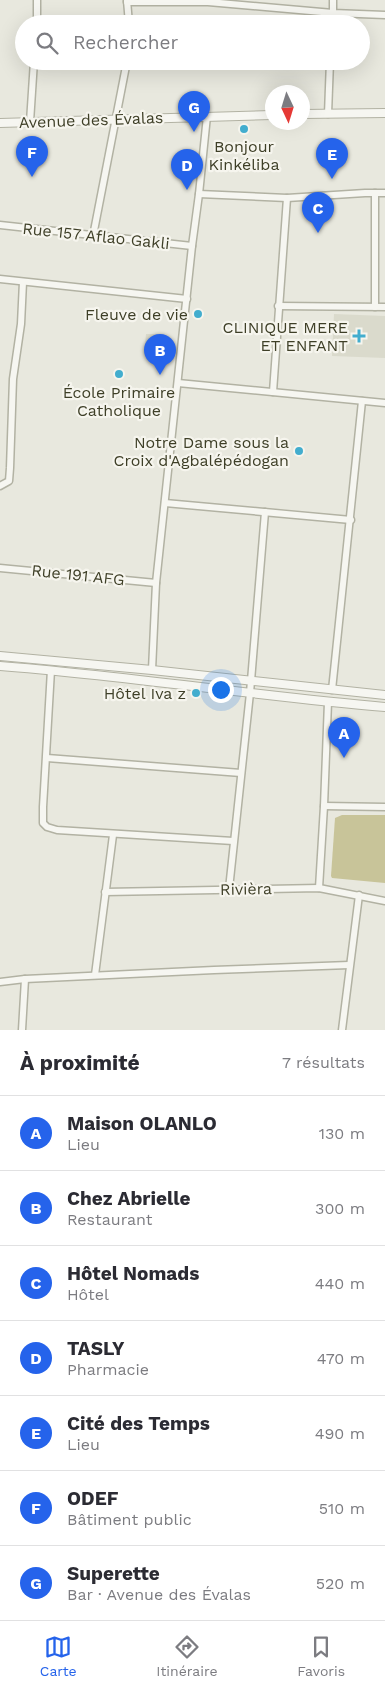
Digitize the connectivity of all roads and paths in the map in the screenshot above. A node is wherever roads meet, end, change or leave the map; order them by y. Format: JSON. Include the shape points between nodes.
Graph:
{"nodes":[{"id":1,"x":37,"y":0,"type":"edge"},
{"id":2,"x":333,"y":0,"type":"edge"},
{"id":3,"x":128,"y":1,"type":"edge"},
{"id":4,"x":208,"y":1,"type":"edge"},
{"id":5,"x":333,"y":13,"type":"junction"},
{"id":6,"x":36,"y":15,"type":"edge"},
{"id":7,"x":129,"y":15,"type":"edge"},
{"id":8,"x":385,"y":15,"type":"edge"},
{"id":9,"x":33,"y":70,"type":"edge"},
{"id":10,"x":125,"y":70,"type":"edge"},
{"id":11,"x":330,"y":70,"type":"edge"},
{"id":12,"x":385,"y":113,"type":"edge"},
{"id":13,"x":310,"y":114,"type":"edge"},
{"id":14,"x":328,"y":114,"type":"junction"},
{"id":15,"x":265,"y":115,"type":"edge"},
{"id":16,"x":207,"y":116,"type":"junction"},
{"id":17,"x":117,"y":120,"type":"junction"},
{"id":18,"x":30,"y":122,"type":"junction"},
{"id":19,"x":0,"y":123,"type":"edge"},
{"id":20,"x":375,"y":193,"type":"junction"},
{"id":21,"x":385,"y":193,"type":"edge"},
{"id":22,"x":199,"y":194,"type":"junction"},
{"id":23,"x":287,"y":198,"type":"junction"},
{"id":24,"x":0,"y":225,"type":"edge"},
{"id":25,"x":93,"y":236,"type":"junction"},
{"id":26,"x":192,"y":246,"type":"junction"},
{"id":27,"x":0,"y":279,"type":"edge"},
{"id":28,"x":23,"y":282,"type":"junction"},
{"id":29,"x":187,"y":299,"type":"junction"},
{"id":30,"x":278,"y":306,"type":"junction"},
{"id":31,"x":375,"y":307,"type":"junction"},
{"id":32,"x":385,"y":307,"type":"edge"},
{"id":33,"x":178,"y":383,"type":"junction"},
{"id":34,"x":273,"y":392,"type":"junction"},
{"id":35,"x":362,"y":402,"type":"junction"},
{"id":36,"x":385,"y":403,"type":"edge"},
{"id":37,"x":0,"y":486,"type":"edge"},
{"id":38,"x":165,"y":503,"type":"junction"},
{"id":39,"x":265,"y":512,"type":"junction"},
{"id":40,"x":351,"y":520,"type":"junction"},
{"id":41,"x":0,"y":568,"type":"edge"},
{"id":42,"x":156,"y":583,"type":"junction"},
{"id":43,"x":0,"y":656,"type":"edge"},
{"id":44,"x":0,"y":666,"type":"edge"},
{"id":45,"x":51,"y":670,"type":"junction"},
{"id":46,"x":152,"y":670,"type":"junction"},
{"id":47,"x":252,"y":681,"type":"junction"},
{"id":48,"x":332,"y":690,"type":"junction"},
{"id":49,"x":250,"y":693,"type":"junction"},
{"id":50,"x":385,"y":695,"type":"edge"},
{"id":51,"x":328,"y":702,"type":"junction"},
{"id":52,"x":385,"y":707,"type":"edge"},
{"id":53,"x":47,"y":758,"type":"junction"},
{"id":54,"x":241,"y":773,"type":"junction"},
{"id":55,"x":324,"y":806,"type":"junction"},
{"id":56,"x":385,"y":808,"type":"edge"},
{"id":57,"x":113,"y":835,"type":"junction"},
{"id":58,"x":234,"y":841,"type":"junction"},
{"id":59,"x":319,"y":888,"type":"junction"},
{"id":60,"x":229,"y":889,"type":"junction"},
{"id":61,"x":106,"y":892,"type":"junction"},
{"id":62,"x":359,"y":895,"type":"junction"},
{"id":63,"x":385,"y":900,"type":"edge"},
{"id":64,"x":349,"y":965,"type":"junction"},
{"id":65,"x":95,"y":976,"type":"junction"},
{"id":66,"x":25,"y":979,"type":"junction"},
{"id":67,"x":0,"y":982,"type":"edge"},
{"id":68,"x":22,"y":1030,"type":"edge"},
{"id":69,"x":342,"y":1030,"type":"edge"}],
"edges":[{"from":1,"to":6,"type":"street"},
{"from":2,"to":5,"type":"street"},
{"from":3,"to":4,"type":"street"},
{"from":3,"to":7,"type":"street"},
{"from":4,"to":5,"type":"street"},
{"from":5,"to":8,"type":"street"},
{"from":9,"to":18,"type":"street"},
{"from":10,"to":17,"type":"street"},
{"from":11,"to":14,"type":"street"},
{"from":12,"to":14,"type":"street"},
{"from":13,"to":14,"type":"street"},
{"from":15,"to":16,"type":"street","name":"Avenue des Évalas"},
{"from":16,"to":17,"type":"street","name":"Avenue des Évalas"},
{"from":16,"to":22,"type":"street"},
{"from":17,"to":18,"type":"street","name":"Avenue des Évalas"},
{"from":17,"to":25,"type":"street"},
{"from":18,"to":19,"type":"street","name":"Avenue des Évalas"},
{"from":20,"to":21,"type":"street"},
{"from":20,"to":23,"type":"street"},
{"from":20,"to":31,"type":"street"},
{"from":22,"to":23,"type":"street"},
{"from":22,"to":26,"type":"street"},
{"from":23,"to":30,"type":"street"},
{"from":24,"to":25,"type":"street","name":"Rue 157 Aflao Gakli"},
{"from":25,"to":26,"type":"street","name":"Rue 157 Aflao Gakli"},
{"from":26,"to":29,"type":"street"},
{"from":27,"to":28,"type":"street"},
{"from":28,"to":29,"type":"street"},
{"from":28,"to":37,"type":"street","via":[[9,481]]},
{"from":29,"to":33,"type":"street"},
{"from":30,"to":31,"type":"street"},
{"from":30,"to":34,"type":"street"},
{"from":31,"to":32,"type":"street"},
{"from":33,"to":34,"type":"street"},
{"from":33,"to":38,"type":"street"},
{"from":34,"to":35,"type":"street"},
{"from":35,"to":36,"type":"street"},
{"from":35,"to":40,"type":"street"},
{"from":38,"to":39,"type":"street"},
{"from":38,"to":42,"type":"street"},
{"from":39,"to":40,"type":"street"},
{"from":39,"to":47,"type":"street"},
{"from":40,"to":48,"type":"street"},
{"from":41,"to":42,"type":"street","name":"Rue 191 AFG"},
{"from":42,"to":46,"type":"street"},
{"from":43,"to":46,"type":"street"},
{"from":44,"to":45,"type":"street"},
{"from":45,"to":49,"type":"street"},
{"from":45,"to":53,"type":"street"},
{"from":46,"to":47,"type":"street"},
{"from":47,"to":48,"type":"street"},
{"from":47,"to":49,"type":"street"},
{"from":48,"to":50,"type":"street"},
{"from":49,"to":51,"type":"street"},
{"from":49,"to":54,"type":"street"},
{"from":51,"to":52,"type":"street"},
{"from":51,"to":55,"type":"street"},
{"from":53,"to":54,"type":"street"},
{"from":53,"to":57,"type":"street","via":[[43,823],[52,829]]},
{"from":54,"to":58,"type":"street"},
{"from":55,"to":56,"type":"street"},
{"from":55,"to":59,"type":"street"},
{"from":57,"to":58,"type":"street"},
{"from":57,"to":61,"type":"street"},
{"from":58,"to":60,"type":"street"},
{"from":59,"to":60,"type":"street","name":"Rivièra"},
{"from":59,"to":62,"type":"street","name":"Rivièra"},
{"from":60,"to":61,"type":"street","name":"Rivièra"},
{"from":61,"to":65,"type":"street"},
{"from":62,"to":63,"type":"street","name":"Rivièra"},
{"from":62,"to":64,"type":"street"},
{"from":64,"to":65,"type":"street"},
{"from":64,"to":69,"type":"street"},
{"from":65,"to":66,"type":"street"},
{"from":66,"to":67,"type":"street"},
{"from":66,"to":68,"type":"street"}]}
